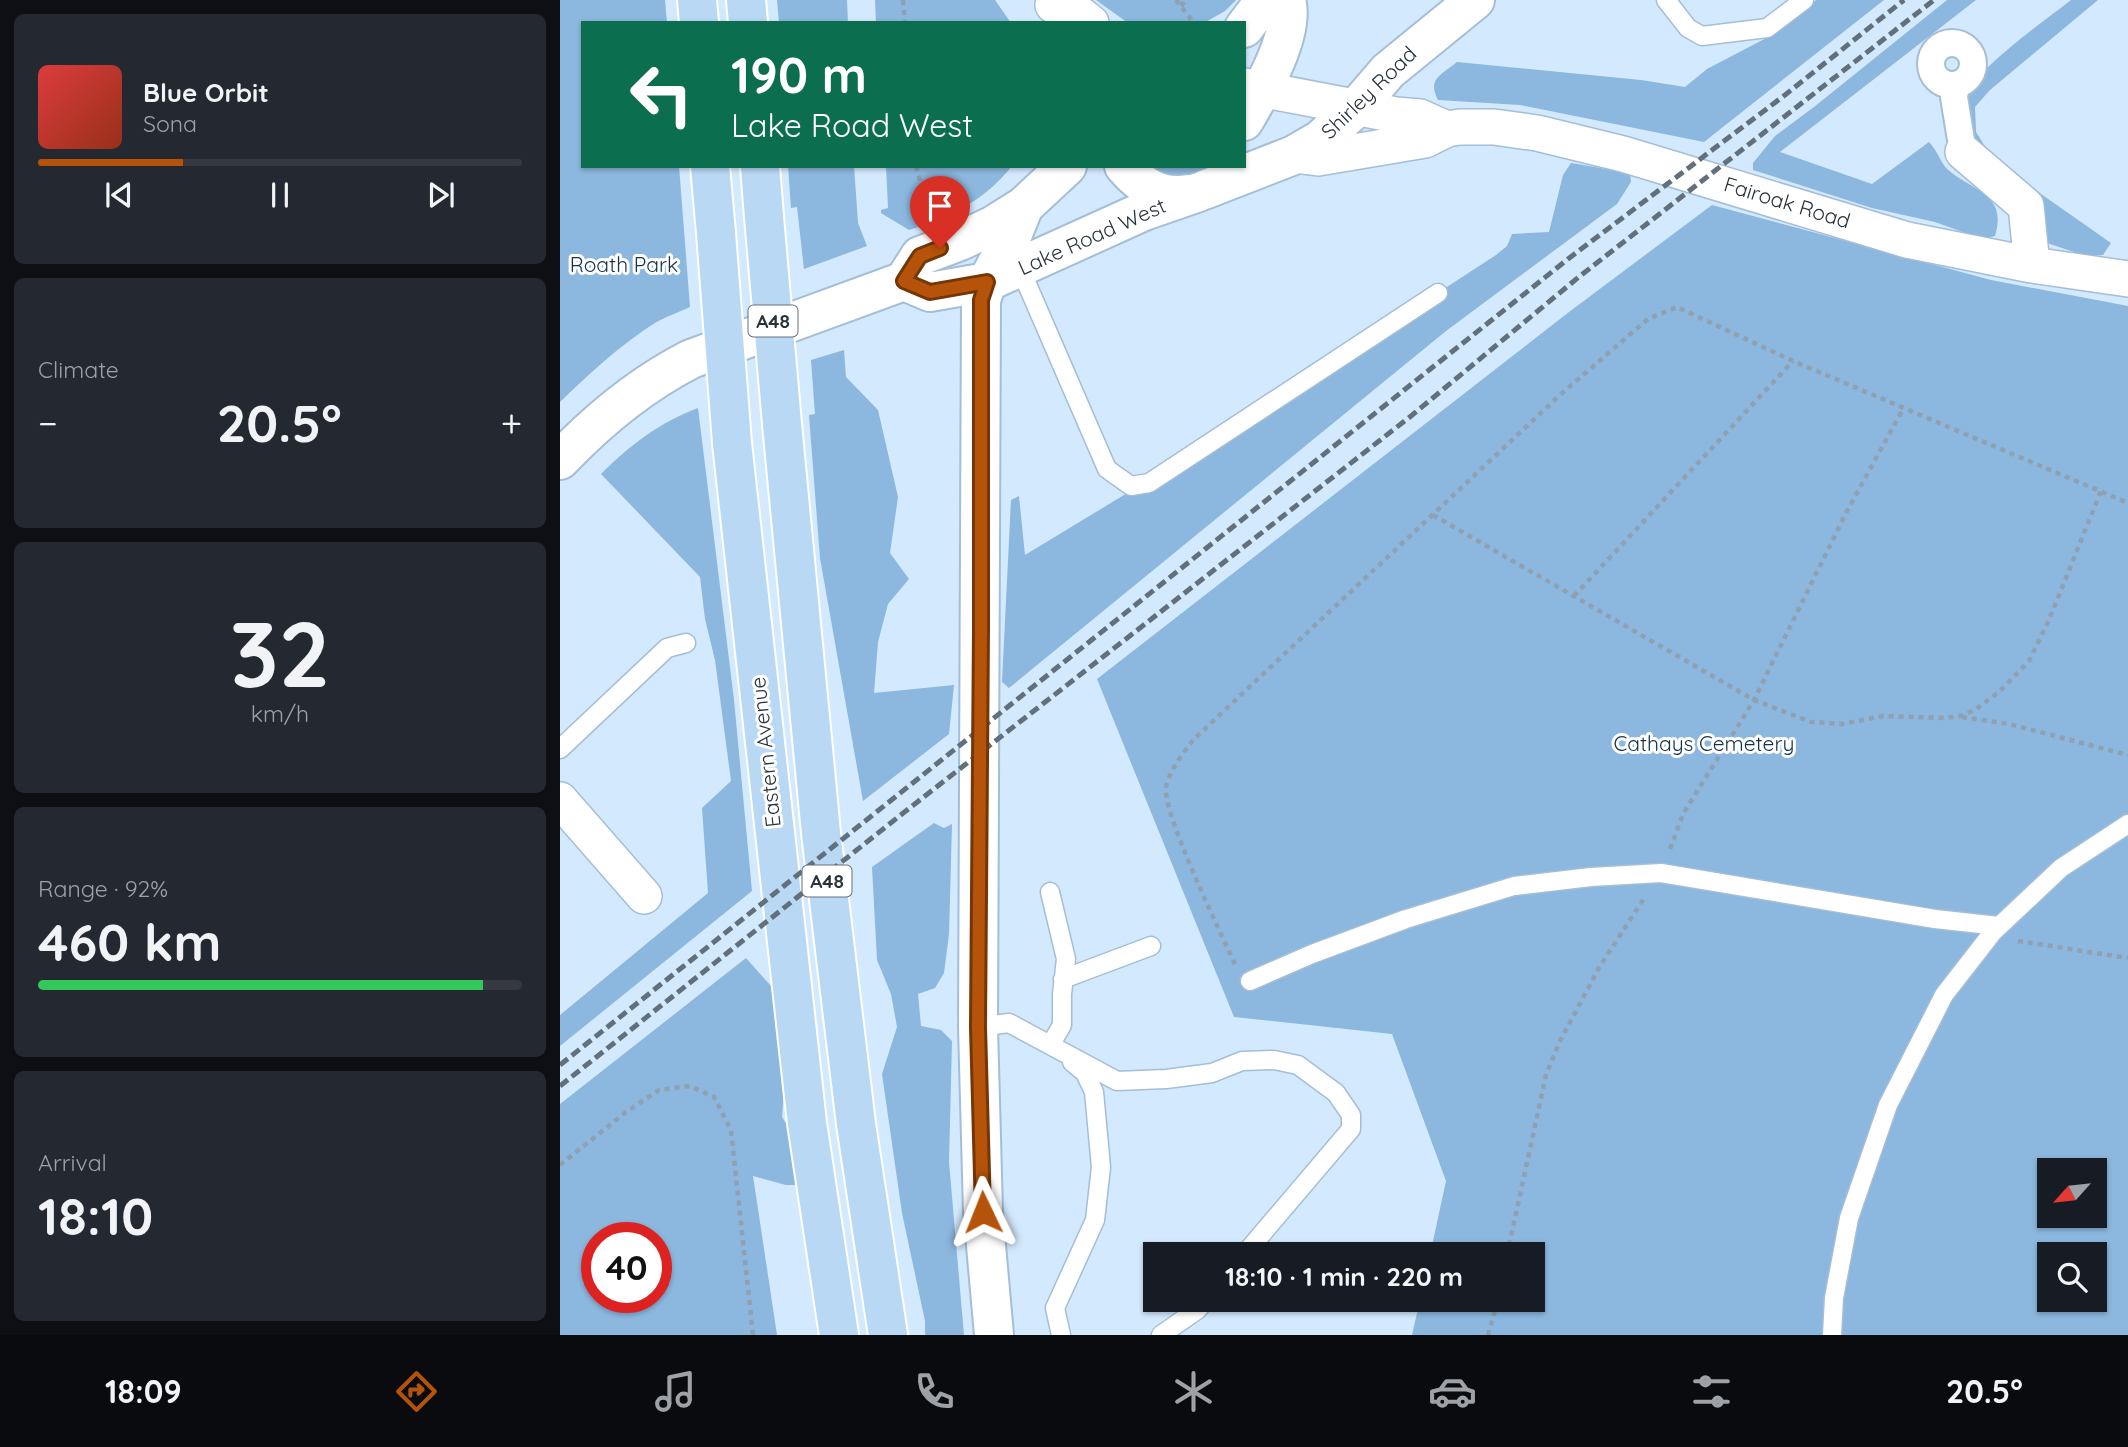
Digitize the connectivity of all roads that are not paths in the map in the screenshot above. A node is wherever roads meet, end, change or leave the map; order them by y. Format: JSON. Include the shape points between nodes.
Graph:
{"nodes":[{"id":1,"x":697,"y":0,"type":"edge"},
{"id":2,"x":746,"y":0,"type":"edge"},
{"id":3,"x":1265,"y":0,"type":"edge"},
{"id":4,"x":1286,"y":0,"type":"edge"},
{"id":5,"x":1475,"y":0,"type":"edge"},
{"id":6,"x":1666,"y":0,"type":"edge"},
{"id":7,"x":1804,"y":0,"type":"edge"},
{"id":8,"x":1053,"y":9,"type":"edge"},
{"id":9,"x":699,"y":21,"type":"edge"},
{"id":10,"x":748,"y":21,"type":"edge"},
{"id":11,"x":1088,"y":21,"type":"edge"},
{"id":12,"x":1246,"y":25,"type":"edge"},
{"id":13,"x":1956,"y":85,"type":"dead end"},
{"id":14,"x":1254,"y":87,"type":"edge"},
{"id":15,"x":1357,"y":107,"type":"junction"},
{"id":16,"x":1246,"y":114,"type":"edge"},
{"id":17,"x":1447,"y":129,"type":"junction"},
{"id":18,"x":1964,"y":152,"type":"joint"},
{"id":19,"x":1294,"y":155,"type":"junction"},
{"id":20,"x":710,"y":168,"type":"edge"},
{"id":21,"x":760,"y":168,"type":"edge"},
{"id":22,"x":1066,"y":168,"type":"edge"},
{"id":23,"x":1126,"y":168,"type":"edge"},
{"id":24,"x":1211,"y":183,"type":"edge"},
{"id":25,"x":1024,"y":206,"type":"junction"},
{"id":26,"x":2032,"y":265,"type":"junction"},
{"id":27,"x":1004,"y":275,"type":"junction"},
{"id":28,"x":2128,"y":279,"type":"edge"},
{"id":29,"x":904,"y":281,"type":"junction"},
{"id":30,"x":1437,"y":293,"type":"dead end"},
{"id":31,"x":560,"y":460,"type":"edge"},
{"id":32,"x":686,"y":643,"type":"dead end"},
{"id":33,"x":560,"y":749,"type":"edge"},
{"id":34,"x":560,"y":800,"type":"edge"},
{"id":35,"x":2128,"y":824,"type":"edge"},
{"id":36,"x":1049,"y":892,"type":"dead end"},
{"id":37,"x":644,"y":896,"type":"dead end"},
{"id":38,"x":1994,"y":933,"type":"junction"},
{"id":39,"x":1151,"y":946,"type":"dead end"},
{"id":40,"x":1063,"y":979,"type":"junction"},
{"id":41,"x":1250,"y":981,"type":"road end"},
{"id":42,"x":978,"y":1027,"type":"junction"},
{"id":43,"x":1051,"y":1044,"type":"junction"},
{"id":44,"x":1255,"y":1242,"type":"edge"},
{"id":45,"x":1194,"y":1312,"type":"edge"},
{"id":46,"x":839,"y":1335,"type":"edge"},
{"id":47,"x":888,"y":1335,"type":"edge"},
{"id":48,"x":994,"y":1335,"type":"edge"},
{"id":49,"x":1061,"y":1335,"type":"edge"},
{"id":50,"x":1161,"y":1335,"type":"edge"},
{"id":51,"x":1832,"y":1335,"type":"edge"}],
"edges":[{"from":1,"to":9,"type":"highway"},
{"from":2,"to":10,"type":"highway"},
{"from":3,"to":12,"type":"street"},
{"from":4,"to":14,"type":"street","via":[[1290,12],[1274,66]]},
{"from":5,"to":15,"type":"street","name":"Shirley Road","via":[[1388,71]]},
{"from":6,"to":7,"type":"lane","via":[[1688,28],[1702,36],[1767,28]]},
{"from":8,"to":11,"type":"street","via":[[1076,11]]},
{"from":13,"to":18,"type":"street"},
{"from":14,"to":15,"type":"street","name":"Fairoak Road"},
{"from":14,"to":16,"type":"street"},
{"from":15,"to":17,"type":"street","name":"Fairoak Road","via":[[1420,117]]},
{"from":15,"to":19,"type":"street","name":"Shirley Road","via":[[1320,141]]},
{"from":17,"to":19,"type":"street","name":"Fairoak Road","via":[[1425,140],[1318,158]]},
{"from":17,"to":26,"type":"street","name":"Fairoak Road","via":[[1494,127],[1537,133],[1623,154],[1907,240]]},
{"from":18,"to":26,"type":"street","via":[[2026,206]]},
{"from":19,"to":24,"type":"street","name":"Fairoak Road"},
{"from":20,"to":46,"type":"highway","name":"Eastern Avenue","number":"A48","bridge":true,"via":[[732,443],[807,1123]]},
{"from":21,"to":47,"type":"highway","number":"A48","bridge":true,"via":[[825,861],[856,1124]]},
{"from":22,"to":25,"type":"street"},
{"from":23,"to":24,"type":"street","via":[[1139,183],[1158,193],[1177,196]]},
{"from":24,"to":27,"type":"street","name":"Lake Road West"},
{"from":25,"to":27,"type":"street"},
{"from":25,"to":29,"type":"street","via":[[992,226],[920,256]]},
{"from":26,"to":28,"type":"street","name":"Fairoak Road"},
{"from":27,"to":29,"type":"street","name":"Lake Road West","via":[[930,292]]},
{"from":27,"to":30,"type":"lane","via":[[1107,469],[1131,486],[1149,483]]},
{"from":27,"to":42,"type":"street","via":[[981,300]]},
{"from":29,"to":31,"type":"street","via":[[691,359],[624,400]]},
{"from":32,"to":33,"type":"lane","via":[[667,648]]},
{"from":34,"to":37,"type":"street"},
{"from":35,"to":38,"type":"lane","via":[[2061,868]]},
{"from":36,"to":40,"type":"lane","via":[[1066,959]]},
{"from":38,"to":41,"type":"lane","via":[[1661,873],[1514,886],[1406,919]]},
{"from":38,"to":51,"type":"lane","via":[[1944,995],[1888,1105],[1849,1218]]},
{"from":39,"to":40,"type":"lane"},
{"from":40,"to":43,"type":"lane","via":[[1062,1025]]},
{"from":42,"to":43,"type":"lane","via":[[1009,1023]]},
{"from":42,"to":48,"type":"street","via":[[983,1212]]},
{"from":43,"to":44,"type":"lane","via":[[1117,1081],[1212,1073],[1242,1061],[1275,1060],[1298,1065],[1336,1093],[1351,1115],[1351,1129]]},
{"from":43,"to":49,"type":"lane","via":[[1085,1073],[1094,1092],[1101,1167],[1095,1220],[1055,1308]]},
{"from":45,"to":50,"type":"lane"}]}
